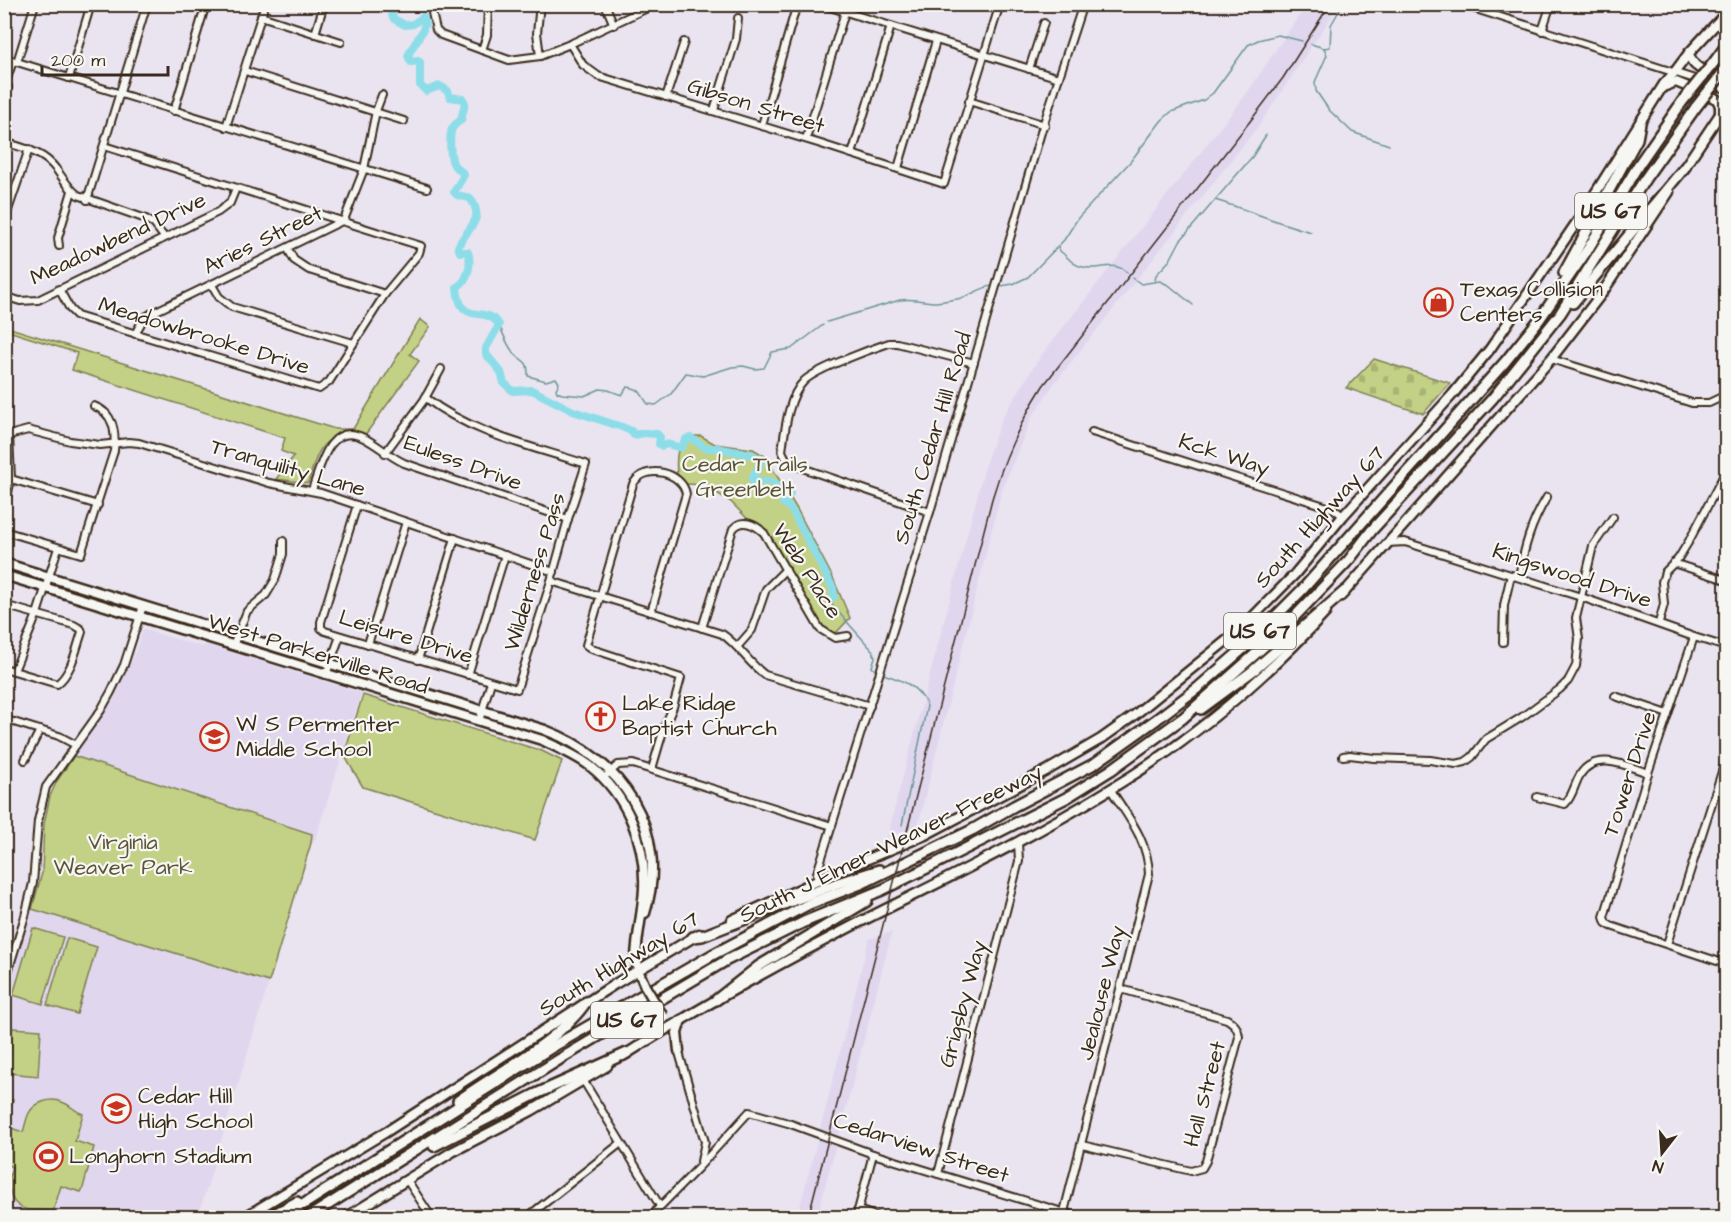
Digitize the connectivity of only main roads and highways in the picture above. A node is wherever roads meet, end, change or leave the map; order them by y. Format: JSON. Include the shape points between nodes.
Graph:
{"nodes":[{"id":1,"x":1726,"y":13,"type":"edge"},
{"id":2,"x":1726,"y":46,"type":"edge"},
{"id":3,"x":1689,"y":52,"type":"junction"},
{"id":4,"x":1726,"y":69,"type":"edge"},
{"id":5,"x":1726,"y":78,"type":"edge"},
{"id":6,"x":1662,"y":88,"type":"junction"},
{"id":7,"x":1726,"y":105,"type":"edge"},
{"id":8,"x":1720,"y":114,"type":"junction"},
{"id":9,"x":1640,"y":123,"type":"junction"},
{"id":10,"x":1685,"y":167,"type":"junction"},
{"id":11,"x":1560,"y":314,"type":"junction"},
{"id":12,"x":1539,"y":320,"type":"junction"},
{"id":13,"x":4,"y":563,"type":"edge"},
{"id":14,"x":4,"y":575,"type":"edge"},
{"id":15,"x":1345,"y":591,"type":"junction"},
{"id":16,"x":259,"y":654,"type":"junction"},
{"id":17,"x":301,"y":655,"type":"junction"},
{"id":18,"x":350,"y":682,"type":"junction"},
{"id":19,"x":388,"y":682,"type":"junction"},
{"id":20,"x":1183,"y":718,"type":"junction"},
{"id":21,"x":545,"y":730,"type":"junction"},
{"id":22,"x":542,"y":740,"type":"junction"},
{"id":23,"x":913,"y":860,"type":"junction"},
{"id":24,"x":882,"y":890,"type":"junction"},
{"id":25,"x":639,"y":930,"type":"junction"},
{"id":26,"x":693,"y":937,"type":"junction"},
{"id":27,"x":638,"y":970,"type":"junction"},
{"id":28,"x":716,"y":1000,"type":"junction"},
{"id":29,"x":586,"y":1002,"type":"junction"},
{"id":30,"x":681,"y":1020,"type":"junction"},
{"id":31,"x":671,"y":1026,"type":"junction"},
{"id":32,"x":659,"y":1033,"type":"junction"},
{"id":33,"x":627,"y":1053,"type":"junction"},
{"id":34,"x":423,"y":1130,"type":"junction"},
{"id":35,"x":383,"y":1170,"type":"junction"},
{"id":36,"x":324,"y":1192,"type":"junction"},
{"id":37,"x":243,"y":1218,"type":"edge"},
{"id":38,"x":267,"y":1218,"type":"edge"},
{"id":39,"x":282,"y":1218,"type":"edge"},
{"id":40,"x":307,"y":1218,"type":"edge"},
{"id":41,"x":345,"y":1218,"type":"edge"}],
"edges":[{"from":1,"to":3,"type":"main road","name":"South Highway 67"},
{"from":2,"to":12,"type":"highway","name":"South J Elmer Weaver Freeway","number":"US 67","bridge":true,"via":[[1639,164]]},
{"from":3,"to":5,"type":"main road","via":[[1695,66]]},
{"from":3,"to":6,"type":"main road","name":"South Highway 67"},
{"from":4,"to":11,"type":"highway","name":"South J Elmer Weaver Freeway","number":"US 67","bridge":true,"via":[[1645,179]]},
{"from":6,"to":8,"type":"main road","via":[[1676,82],[1717,99]]},
{"from":6,"to":9,"type":"main road","name":"South Highway 67"},
{"from":7,"to":8,"type":"main road"},
{"from":8,"to":10,"type":"main road"},
{"from":9,"to":12,"type":"highway","via":[[1637,139]]},
{"from":9,"to":26,"type":"main road","name":"South Highway 67","via":[[1490,349],[1290,579],[1204,661],[1108,734],[1046,771],[925,835]]},
{"from":10,"to":11,"type":"highway"},
{"from":10,"to":15,"type":"main road","via":[[1602,293],[1551,359]]},
{"from":11,"to":20,"type":"highway","name":"South J Elmer Weaver Freeway","number":"US 67","via":[[1493,398],[1323,587],[1270,641]]},
{"from":12,"to":23,"type":"highway","name":"South J Elmer Weaver Freeway","number":"US 67","via":[[1302,590],[1223,666],[1094,765]]},
{"from":13,"to":17,"type":"main road","name":"West Parkerville Road"},
{"from":14,"to":16,"type":"main road","name":"West Parkerville Road"},
{"from":15,"to":20,"type":"highway","via":[[1243,679]]},
{"from":15,"to":28,"type":"main road","via":[[1302,638],[1218,714],[1111,790],[1018,843]]},
{"from":16,"to":17,"type":"main road","via":[[270,649]]},
{"from":16,"to":18,"type":"main road","name":"West Parkerville Road"},
{"from":17,"to":19,"type":"main road","name":"West Parkerville Road"},
{"from":18,"to":19,"type":"main road","via":[[359,677]]},
{"from":18,"to":22,"type":"main road","name":"West Parkerville Road"},
{"from":19,"to":21,"type":"main road","name":"West Parkerville Road"},
{"from":20,"to":24,"type":"highway","name":"South J Elmer Weaver Freeway","number":"US 67","via":[[1066,798]]},
{"from":21,"to":22,"type":"main road"},
{"from":21,"to":25,"type":"main road","name":"West Parkerville Road","via":[[584,749],[611,771],[635,802],[649,845],[651,882]]},
{"from":22,"to":25,"type":"main road","name":"West Parkerville Road","via":[[581,759],[603,778],[628,815],[640,850],[644,890]]},
{"from":23,"to":26,"type":"highway","via":[[838,883]]},
{"from":23,"to":34,"type":"highway","name":"South J Elmer Weaver Freeway","number":"US 67","via":[[809,904],[712,955],[554,1047]]},
{"from":24,"to":28,"type":"highway","via":[[759,966]]},
{"from":24,"to":35,"type":"highway","name":"South J Elmer Weaver Freeway","number":"US 67","via":[[727,960]]},
{"from":25,"to":27,"type":"main road"},
{"from":26,"to":27,"type":"main road","name":"South Highway 67"},
{"from":27,"to":29,"type":"main road","name":"South Highway 67"},
{"from":27,"to":31,"type":"main road","bridge":true},
{"from":28,"to":30,"type":"main road"},
{"from":29,"to":34,"type":"highway","via":[[558,1032],[466,1095]]},
{"from":29,"to":37,"type":"main road","name":"South Highway 67","via":[[386,1132]]},
{"from":30,"to":31,"type":"main road"},
{"from":30,"to":32,"type":"main road","via":[[677,1033],[679,1051],[672,1040]]},
{"from":31,"to":32,"type":"main road"},
{"from":32,"to":33,"type":"main road"},
{"from":33,"to":35,"type":"highway"},
{"from":33,"to":41,"type":"main road"},
{"from":34,"to":36,"type":"highway","name":"South J Elmer Weaver Freeway","number":"US 67"},
{"from":35,"to":40,"type":"highway","name":"South J Elmer Weaver Freeway","number":"US 67"},
{"from":36,"to":38,"type":"highway"},
{"from":36,"to":39,"type":"highway","name":"South J Elmer Weaver Freeway","number":"US 67"}]}
